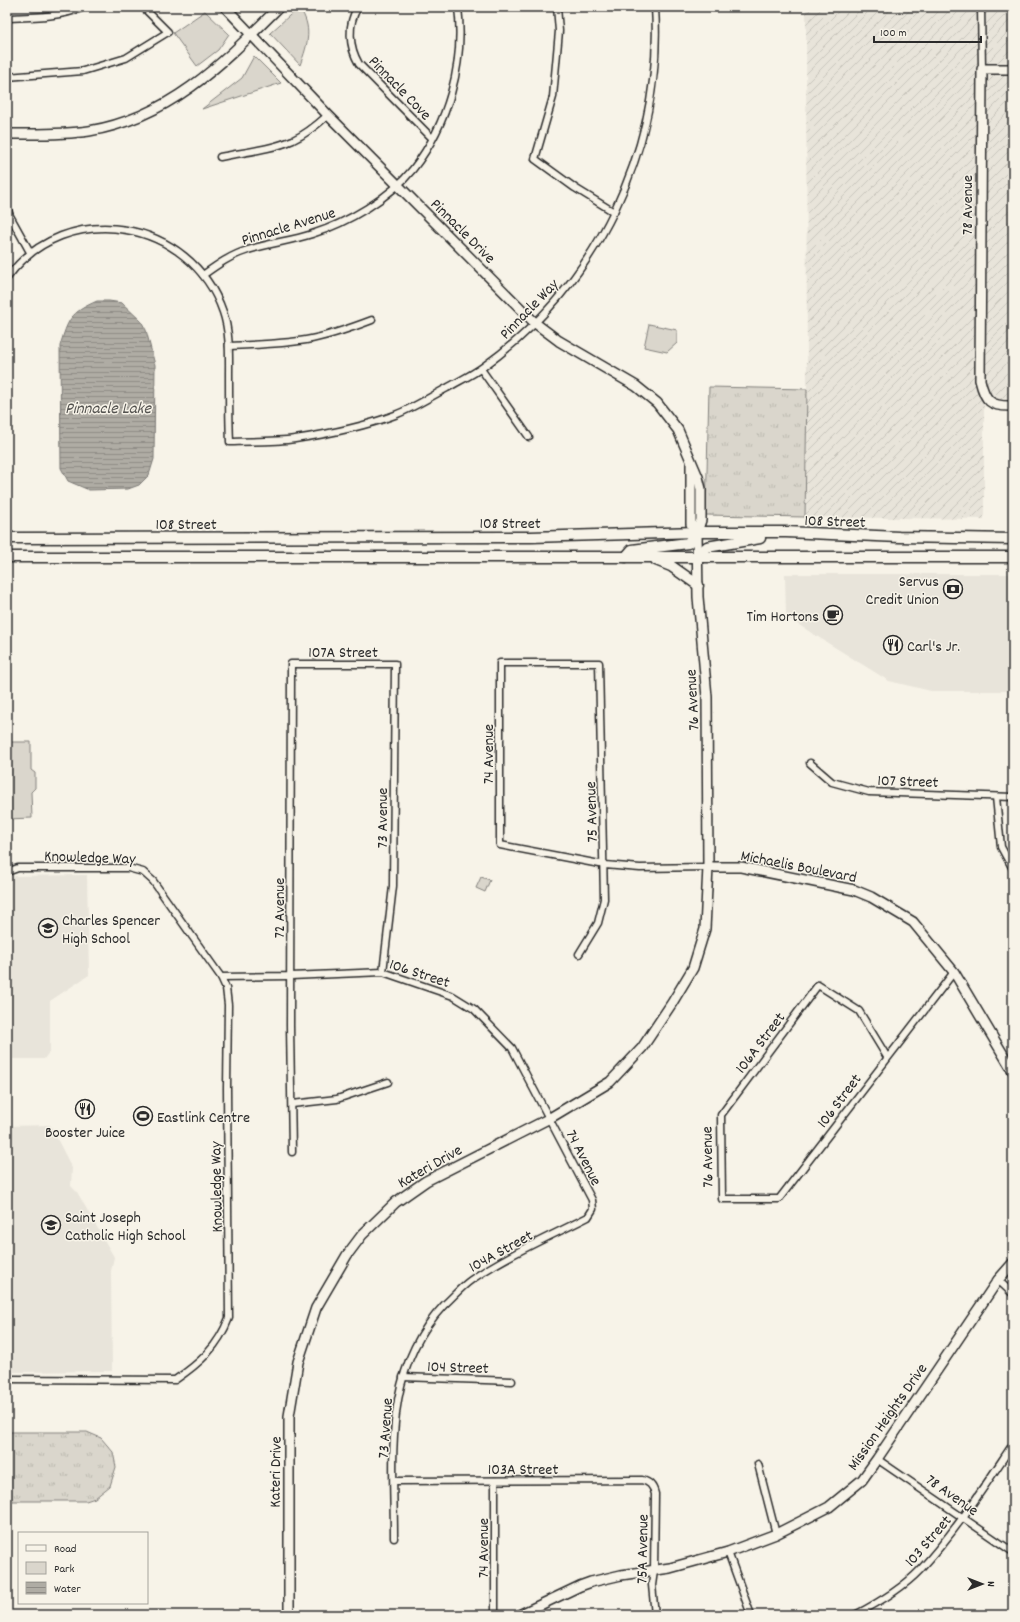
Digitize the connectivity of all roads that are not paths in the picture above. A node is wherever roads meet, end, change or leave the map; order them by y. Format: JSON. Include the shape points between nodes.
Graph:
{"nodes":[{"id":1,"x":84,"y":7,"type":"edge"},
{"id":2,"x":143,"y":7,"type":"edge"},
{"id":3,"x":224,"y":7,"type":"edge"},
{"id":4,"x":279,"y":7,"type":"edge"},
{"id":5,"x":358,"y":7,"type":"edge"},
{"id":6,"x":458,"y":7,"type":"edge"},
{"id":7,"x":558,"y":7,"type":"edge"},
{"id":8,"x":655,"y":7,"type":"edge"},
{"id":9,"x":981,"y":7,"type":"edge"},
{"id":10,"x":7,"y":18,"type":"edge"},
{"id":11,"x":250,"y":35,"type":"junction"},
{"id":12,"x":982,"y":69,"type":"junction"},
{"id":13,"x":1013,"y":69,"type":"edge"},
{"id":14,"x":7,"y":77,"type":"edge"},
{"id":15,"x":328,"y":115,"type":"junction"},
{"id":16,"x":7,"y":134,"type":"edge"},
{"id":17,"x":432,"y":138,"type":"junction"},
{"id":18,"x":220,"y":157,"type":"dead end"},
{"id":19,"x":398,"y":184,"type":"junction"},
{"id":20,"x":7,"y":207,"type":"edge"},
{"id":21,"x":614,"y":212,"type":"junction"},
{"id":22,"x":30,"y":252,"type":"junction"},
{"id":23,"x":203,"y":275,"type":"junction"},
{"id":24,"x":7,"y":278,"type":"edge"},
{"id":25,"x":372,"y":320,"type":"dead end"},
{"id":26,"x":535,"y":323,"type":"junction"},
{"id":27,"x":229,"y":346,"type":"junction"},
{"id":28,"x":481,"y":369,"type":"junction"},
{"id":29,"x":1013,"y":406,"type":"edge"},
{"id":30,"x":529,"y":437,"type":"dead end"},
{"id":31,"x":696,"y":532,"type":"junction"},
{"id":32,"x":809,"y":533,"type":"junction"},
{"id":33,"x":7,"y":538,"type":"edge"},
{"id":34,"x":1013,"y":539,"type":"edge"},
{"id":35,"x":7,"y":557,"type":"edge"},
{"id":36,"x":626,"y":557,"type":"junction"},
{"id":37,"x":697,"y":557,"type":"junction"},
{"id":38,"x":1013,"y":557,"type":"edge"},
{"id":39,"x":698,"y":585,"type":"junction"},
{"id":40,"x":500,"y":663,"type":"joint"},
{"id":41,"x":291,"y":664,"type":"joint"},
{"id":42,"x":394,"y":664,"type":"joint"},
{"id":43,"x":810,"y":763,"type":"dead end"},
{"id":44,"x":996,"y":797,"type":"junction"},
{"id":45,"x":1013,"y":797,"type":"edge"},
{"id":46,"x":605,"y":865,"type":"junction"},
{"id":47,"x":708,"y":867,"type":"junction"},
{"id":48,"x":1013,"y":869,"type":"edge"},
{"id":49,"x":7,"y":872,"type":"edge"},
{"id":50,"x":579,"y":954,"type":"dead end"},
{"id":51,"x":383,"y":972,"type":"junction"},
{"id":52,"x":954,"y":972,"type":"junction"},
{"id":53,"x":221,"y":976,"type":"junction"},
{"id":54,"x":291,"y":976,"type":"junction"},
{"id":55,"x":888,"y":1057,"type":"junction"},
{"id":56,"x":1013,"y":1071,"type":"edge"},
{"id":57,"x":388,"y":1082,"type":"dead end"},
{"id":58,"x":292,"y":1104,"type":"junction"},
{"id":59,"x":721,"y":1115,"type":"joint"},
{"id":60,"x":550,"y":1118,"type":"junction"},
{"id":61,"x":292,"y":1152,"type":"dead end"},
{"id":62,"x":722,"y":1199,"type":"joint"},
{"id":63,"x":593,"y":1209,"type":"joint"},
{"id":64,"x":1013,"y":1263,"type":"edge"},
{"id":65,"x":998,"y":1280,"type":"junction"},
{"id":66,"x":1013,"y":1294,"type":"edge"},
{"id":67,"x":428,"y":1326,"type":"joint"},
{"id":68,"x":403,"y":1377,"type":"junction"},
{"id":69,"x":7,"y":1379,"type":"edge"},
{"id":70,"x":512,"y":1381,"type":"dead end"},
{"id":71,"x":1013,"y":1444,"type":"edge"},
{"id":72,"x":877,"y":1459,"type":"junction"},
{"id":73,"x":758,"y":1464,"type":"dead end"},
{"id":74,"x":394,"y":1481,"type":"junction"},
{"id":75,"x":495,"y":1481,"type":"junction"},
{"id":76,"x":651,"y":1484,"type":"joint"},
{"id":77,"x":962,"y":1519,"type":"junction"},
{"id":78,"x":776,"y":1534,"type":"junction"},
{"id":79,"x":394,"y":1538,"type":"dead end"},
{"id":80,"x":728,"y":1552,"type":"junction"},
{"id":81,"x":1013,"y":1552,"type":"edge"},
{"id":82,"x":654,"y":1571,"type":"junction"},
{"id":83,"x":289,"y":1615,"type":"edge"},
{"id":84,"x":495,"y":1615,"type":"edge"},
{"id":85,"x":519,"y":1615,"type":"edge"},
{"id":86,"x":655,"y":1615,"type":"edge"},
{"id":87,"x":751,"y":1615,"type":"edge"},
{"id":88,"x":856,"y":1615,"type":"edge"}],
"edges":[{"from":1,"to":10,"type":"street","via":[[44,16]]},
{"from":2,"to":14,"type":"street","via":[[168,32],[126,58],[83,71]]},
{"from":3,"to":11,"type":"street","name":"Pinnacle Drive"},
{"from":4,"to":11,"type":"street"},
{"from":5,"to":17,"type":"street","name":"Pinnacle Cove","via":[[351,26],[353,54],[367,73]]},
{"from":6,"to":17,"type":"street","name":"Pinnacle Avenue","via":[[459,47],[455,80],[444,114]]},
{"from":7,"to":21,"type":"street","via":[[559,31],[553,97],[534,159]]},
{"from":8,"to":21,"type":"street","name":"Pinnacle Way","via":[[652,86],[643,135]]},
{"from":9,"to":12,"type":"street","name":"78 Avenue"},
{"from":11,"to":15,"type":"street","name":"Pinnacle Drive"},
{"from":11,"to":16,"type":"street","via":[[197,83],[150,112],[120,124],[89,131]]},
{"from":12,"to":13,"type":"street"},
{"from":12,"to":29,"type":"street","name":"78 Avenue","via":[[980,380],[984,395],[992,403]]},
{"from":15,"to":18,"type":"street","via":[[315,127],[292,140]]},
{"from":15,"to":19,"type":"street","name":"Pinnacle Drive"},
{"from":17,"to":19,"type":"street","name":"Pinnacle Avenue","via":[[413,169]]},
{"from":19,"to":23,"type":"street","name":"Pinnacle Avenue","via":[[366,209],[341,223],[312,234],[246,250],[219,263]]},
{"from":19,"to":26,"type":"street","name":"Pinnacle Drive"},
{"from":20,"to":22,"type":"street"},
{"from":21,"to":26,"type":"street","name":"Pinnacle Way","via":[[586,261],[564,291]]},
{"from":22,"to":23,"type":"street","via":[[75,231],[95,228],[127,229],[169,245],[186,257]]},
{"from":22,"to":24,"type":"street"},
{"from":23,"to":27,"type":"street","via":[[224,313]]},
{"from":25,"to":27,"type":"street","via":[[308,339],[278,344]]},
{"from":26,"to":28,"type":"street","name":"Pinnacle Way"},
{"from":26,"to":31,"type":"street","name":"Pinnacle Drive","via":[[547,333],[624,378],[648,395],[664,411],[678,430],[691,458],[691,524]]},
{"from":27,"to":28,"type":"street","name":"Pinnacle Way","via":[[230,442],[294,439],[350,428],[396,415]]},
{"from":28,"to":30,"type":"street"},
{"from":31,"to":32,"type":"main road","name":"108 Street"},
{"from":31,"to":33,"type":"main road","name":"108 Street","via":[[531,537]]},
{"from":31,"to":36,"type":"main road","via":[[688,543],[632,550]]},
{"from":31,"to":37,"type":"street","name":"76 Avenue"},
{"from":32,"to":34,"type":"main road","name":"108 Street"},
{"from":32,"to":37,"type":"main road","via":[[707,546]]},
{"from":35,"to":36,"type":"main road"},
{"from":36,"to":37,"type":"main road"},
{"from":36,"to":39,"type":"main road","via":[[660,561]]},
{"from":37,"to":38,"type":"main road"},
{"from":37,"to":39,"type":"street","name":"76 Avenue"},
{"from":39,"to":47,"type":"street","name":"76 Avenue","via":[[707,697]]},
{"from":40,"to":46,"type":"street","name":"74 Avenue","via":[[500,845]]},
{"from":40,"to":46,"type":"street","name":"75 Avenue","via":[[599,663]]},
{"from":41,"to":42,"type":"street","name":"107A Street"},
{"from":41,"to":54,"type":"street","name":"72 Avenue"},
{"from":42,"to":51,"type":"street","name":"73 Avenue","via":[[394,886]]},
{"from":43,"to":44,"type":"street","name":"107 Street","via":[[832,782],[868,792]]},
{"from":44,"to":45,"type":"street","name":"107 Street"},
{"from":44,"to":48,"type":"street","via":[[1001,847]]},
{"from":46,"to":47,"type":"street","via":[[640,868]]},
{"from":46,"to":50,"type":"street","name":"75 Avenue","via":[[604,899],[598,923]]},
{"from":47,"to":52,"type":"street","name":"Michaelis Boulevard","via":[[741,867],[854,890],[912,922]]},
{"from":47,"to":60,"type":"street","name":"Kateri Drive","via":[[705,929],[693,968],[672,1003],[642,1048],[610,1082]]},
{"from":49,"to":53,"type":"street","name":"Knowledge Way","via":[[18,868],[40,867],[128,868],[143,872],[153,881]]},
{"from":51,"to":54,"type":"street","name":"106 Street"},
{"from":51,"to":60,"type":"street","name":"106 Street","via":[[453,996],[474,1009],[512,1048]]},
{"from":52,"to":55,"type":"street","name":"106 Street"},
{"from":52,"to":56,"type":"street","name":"Michaelis Boulevard"},
{"from":53,"to":54,"type":"street","name":"106 Street"},
{"from":53,"to":69,"type":"street","name":"Knowledge Way","via":[[226,988],[228,1005],[229,1318],[224,1331],[207,1355],[175,1380]]},
{"from":54,"to":58,"type":"street","name":"72 Avenue"},
{"from":55,"to":59,"type":"street","name":"106A Street","via":[[859,1011],[818,984]]},
{"from":55,"to":62,"type":"street","name":"106 Street","via":[[779,1199]]},
{"from":57,"to":58,"type":"street","via":[[337,1099]]},
{"from":58,"to":61,"type":"street","name":"72 Avenue"},
{"from":59,"to":62,"type":"street","name":"76 Avenue"},
{"from":60,"to":63,"type":"street","name":"74 Avenue","via":[[592,1200]]},
{"from":60,"to":83,"type":"street","name":"Kateri Drive","via":[[426,1181],[396,1202],[362,1235],[347,1255],[316,1308],[298,1362],[289,1416]]},
{"from":63,"to":67,"type":"street","name":"104A Street","via":[[588,1217],[503,1261],[469,1282],[448,1301]]},
{"from":64,"to":65,"type":"street","name":"Mission Heights Drive"},
{"from":65,"to":66,"type":"street"},
{"from":65,"to":72,"type":"street","name":"Mission Heights Drive"},
{"from":67,"to":68,"type":"street","name":"73 Avenue"},
{"from":68,"to":70,"type":"street","name":"104 Street"},
{"from":68,"to":74,"type":"street","name":"73 Avenue","via":[[394,1420]]},
{"from":71,"to":77,"type":"street","name":"103 Street"},
{"from":72,"to":77,"type":"street","name":"78 Avenue"},
{"from":72,"to":78,"type":"street","name":"Mission Heights Drive","via":[[862,1480],[829,1507]]},
{"from":73,"to":78,"type":"street"},
{"from":74,"to":75,"type":"street","name":"103A Street"},
{"from":74,"to":79,"type":"street","name":"73 Avenue"},
{"from":75,"to":76,"type":"street","name":"103A Street","via":[[642,1480]]},
{"from":75,"to":84,"type":"street","name":"74 Avenue"},
{"from":76,"to":82,"type":"street","name":"75A Avenue","via":[[655,1494]]},
{"from":77,"to":81,"type":"street","name":"78 Avenue"},
{"from":77,"to":88,"type":"street","name":"103 Street","via":[[920,1570],[883,1600]]},
{"from":78,"to":80,"type":"street","name":"Mission Heights Drive"},
{"from":80,"to":82,"type":"street","name":"Mission Heights Drive"},
{"from":80,"to":87,"type":"street"},
{"from":82,"to":85,"type":"street","name":"Mission Heights Drive","via":[[621,1575],[586,1584]]},
{"from":82,"to":86,"type":"street","name":"75A Avenue","via":[[652,1585]]}]}
